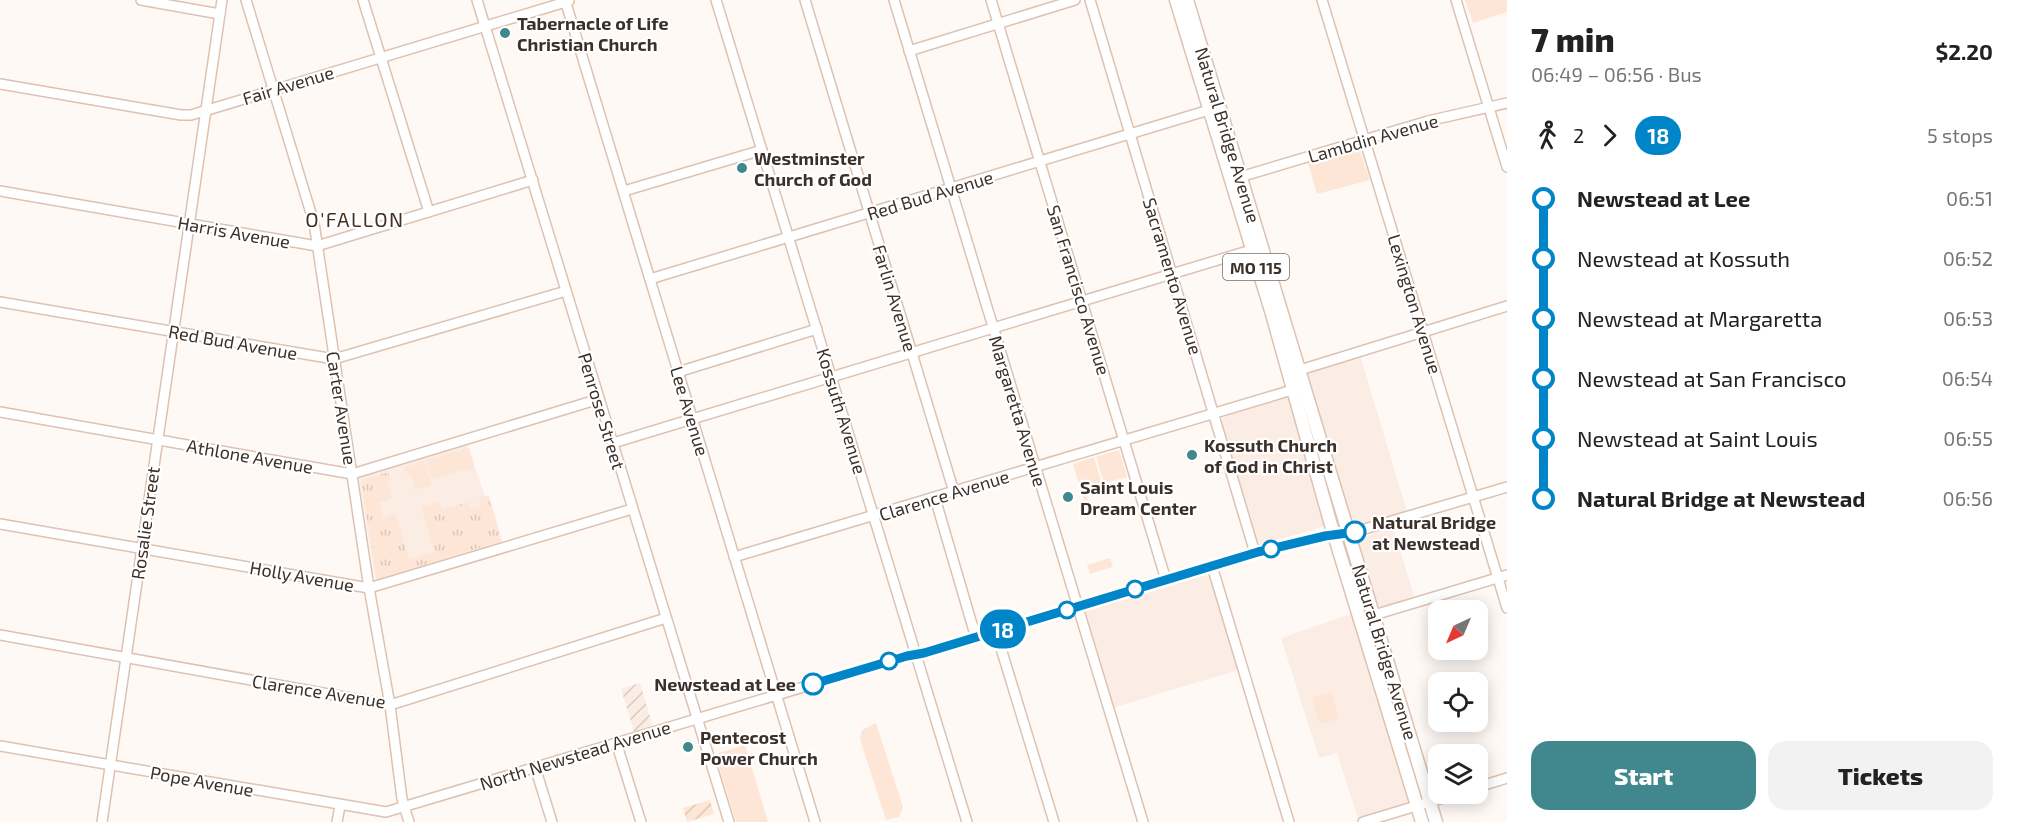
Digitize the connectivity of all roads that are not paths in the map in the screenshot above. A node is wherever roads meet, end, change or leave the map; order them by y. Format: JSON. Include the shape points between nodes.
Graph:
{"nodes":[{"id":1,"x":141,"y":0,"type":"edge"},
{"id":2,"x":222,"y":0,"type":"edge"},
{"id":3,"x":246,"y":0,"type":"edge"},
{"id":4,"x":363,"y":0,"type":"edge"},
{"id":5,"x":477,"y":0,"type":"edge"},
{"id":6,"x":716,"y":0,"type":"edge"},
{"id":7,"x":805,"y":0,"type":"edge"},
{"id":8,"x":894,"y":0,"type":"edge"},
{"id":9,"x":992,"y":0,"type":"edge"},
{"id":10,"x":1075,"y":0,"type":"edge"},
{"id":11,"x":1090,"y":0,"type":"edge"},
{"id":12,"x":1176,"y":0,"type":"edge"},
{"id":13,"x":1187,"y":0,"type":"edge"},
{"id":14,"x":1322,"y":0,"type":"edge"},
{"id":15,"x":1456,"y":0,"type":"edge"},
{"id":16,"x":567,"y":1,"type":"edge"},
{"id":17,"x":220,"y":14,"type":"junction"},
{"id":18,"x":998,"y":23,"type":"junction"},
{"id":19,"x":485,"y":26,"type":"junction"},
{"id":20,"x":909,"y":51,"type":"junction"},
{"id":21,"x":380,"y":57,"type":"junction"},
{"id":22,"x":0,"y":84,"type":"edge"},
{"id":23,"x":274,"y":89,"type":"junction"},
{"id":24,"x":1507,"y":103,"type":"edge"},
{"id":25,"x":1490,"y":108,"type":"junction"},
{"id":26,"x":205,"y":110,"type":"junction"},
{"id":27,"x":1209,"y":110,"type":"junction"},
{"id":28,"x":1130,"y":134,"type":"junction"},
{"id":29,"x":1365,"y":139,"type":"junction"},
{"id":30,"x":762,"y":150,"type":"junction"},
{"id":31,"x":1040,"y":162,"type":"junction"},
{"id":32,"x":1507,"y":167,"type":"edge"},
{"id":33,"x":1240,"y":177,"type":"junction"},
{"id":34,"x":532,"y":180,"type":"junction"},
{"id":35,"x":951,"y":189,"type":"junction"},
{"id":36,"x":0,"y":191,"type":"edge"},
{"id":37,"x":624,"y":191,"type":"junction"},
{"id":38,"x":429,"y":212,"type":"junction"},
{"id":39,"x":870,"y":214,"type":"junction"},
{"id":40,"x":188,"y":224,"type":"junction"},
{"id":41,"x":789,"y":237,"type":"junction"},
{"id":42,"x":317,"y":246,"type":"junction"},
{"id":43,"x":1251,"y":250,"type":"junction"},
{"id":44,"x":1172,"y":274,"type":"junction"},
{"id":45,"x":650,"y":279,"type":"junction"},
{"id":46,"x":566,"y":291,"type":"junction"},
{"id":47,"x":0,"y":302,"type":"edge"},
{"id":48,"x":1083,"y":302,"type":"junction"},
{"id":49,"x":1507,"y":306,"type":"edge"},
{"id":50,"x":817,"y":329,"type":"junction"},
{"id":51,"x":992,"y":329,"type":"junction"},
{"id":52,"x":173,"y":332,"type":"junction"},
{"id":53,"x":1424,"y":332,"type":"junction"},
{"id":54,"x":912,"y":354,"type":"junction"},
{"id":55,"x":334,"y":359,"type":"junction"},
{"id":56,"x":1300,"y":370,"type":"junction"},
{"id":57,"x":678,"y":372,"type":"junction"},
{"id":58,"x":831,"y":377,"type":"junction"},
{"id":59,"x":1292,"y":390,"type":"junction"},
{"id":60,"x":599,"y":399,"type":"junction"},
{"id":61,"x":0,"y":412,"type":"edge"},
{"id":62,"x":1215,"y":413,"type":"junction"},
{"id":63,"x":692,"y":420,"type":"junction"},
{"id":64,"x":157,"y":440,"type":"junction"},
{"id":65,"x":1125,"y":441,"type":"junction"},
{"id":66,"x":613,"y":443,"type":"junction"},
{"id":67,"x":1311,"y":455,"type":"junction"},
{"id":68,"x":1036,"y":468,"type":"junction"},
{"id":69,"x":352,"y":474,"type":"junction"},
{"id":70,"x":1507,"y":487,"type":"edge"},
{"id":71,"x":954,"y":492,"type":"junction"},
{"id":72,"x":1473,"y":497,"type":"junction"},
{"id":73,"x":935,"y":498,"type":"junction"},
{"id":74,"x":632,"y":509,"type":"junction"},
{"id":75,"x":874,"y":517,"type":"junction"},
{"id":76,"x":0,"y":524,"type":"edge"},
{"id":77,"x":1349,"y":533,"type":"junction"},
{"id":78,"x":1335,"y":534,"type":"junction"},
{"id":79,"x":141,"y":548,"type":"junction"},
{"id":80,"x":1255,"y":553,"type":"junction"},
{"id":81,"x":734,"y":557,"type":"junction"},
{"id":82,"x":1212,"y":566,"type":"junction"},
{"id":83,"x":1502,"y":576,"type":"edge"},
{"id":84,"x":1166,"y":580,"type":"junction"},
{"id":85,"x":369,"y":588,"type":"junction"},
{"id":86,"x":1078,"y":607,"type":"junction"},
{"id":87,"x":1507,"y":608,"type":"edge"},
{"id":88,"x":1374,"y":615,"type":"junction"},
{"id":89,"x":666,"y":618,"type":"junction"},
{"id":90,"x":996,"y":632,"type":"junction"},
{"id":91,"x":0,"y":635,"type":"edge"},
{"id":92,"x":976,"y":638,"type":"junction"},
{"id":93,"x":916,"y":655,"type":"junction"},
{"id":94,"x":126,"y":657,"type":"junction"},
{"id":95,"x":776,"y":694,"type":"junction"},
{"id":96,"x":390,"y":705,"type":"junction"},
{"id":97,"x":696,"y":718,"type":"junction"},
{"id":98,"x":616,"y":742,"type":"junction"},
{"id":99,"x":0,"y":746,"type":"edge"},
{"id":100,"x":110,"y":765,"type":"junction"},
{"id":101,"x":534,"y":767,"type":"junction"},
{"id":102,"x":1507,"y":778,"type":"edge"},
{"id":103,"x":1488,"y":784,"type":"edge"},
{"id":104,"x":1428,"y":802,"type":"edge"},
{"id":105,"x":1425,"y":803,"type":"junction"},
{"id":106,"x":340,"y":806,"type":"junction"},
{"id":107,"x":404,"y":807,"type":"junction"},
{"id":108,"x":102,"y":822,"type":"edge"},
{"id":109,"x":337,"y":822,"type":"edge"},
{"id":110,"x":409,"y":822,"type":"edge"},
{"id":111,"x":552,"y":822,"type":"edge"},
{"id":112,"x":641,"y":822,"type":"edge"},
{"id":113,"x":729,"y":822,"type":"edge"},
{"id":114,"x":815,"y":822,"type":"edge"},
{"id":115,"x":967,"y":822,"type":"edge"},
{"id":116,"x":1054,"y":822,"type":"edge"},
{"id":117,"x":1143,"y":822,"type":"edge"},
{"id":118,"x":1289,"y":822,"type":"edge"},
{"id":119,"x":1363,"y":822,"type":"edge"},
{"id":120,"x":1422,"y":822,"type":"edge"},
{"id":121,"x":1436,"y":822,"type":"edge"}],
"edges":[{"from":1,"to":17,"type":"street"},
{"from":2,"to":17,"type":"street"},
{"from":3,"to":23,"type":"street","name":"Carter Avenue"},
{"from":4,"to":21,"type":"street"},
{"from":5,"to":19,"type":"street","name":"Penrose Street"},
{"from":6,"to":30,"type":"street","name":"Kossuth Avenue"},
{"from":7,"to":39,"type":"street","name":"Farlin Avenue"},
{"from":8,"to":20,"type":"street","name":"Margaretta Avenue"},
{"from":9,"to":18,"type":"street","name":"San Francisco Avenue"},
{"from":10,"to":18,"type":"street"},
{"from":11,"to":28,"type":"street","name":"Sacramento Avenue"},
{"from":12,"to":27,"type":"main road","name":"Natural Bridge Avenue","number":"MO 115"},
{"from":13,"to":33,"type":"main road","name":"Natural Bridge Avenue"},
{"from":14,"to":29,"type":"street","name":"Lexington Avenue"},
{"from":15,"to":25,"type":"street"},
{"from":16,"to":19,"type":"street","name":"Fair Avenue"},
{"from":16,"to":37,"type":"street","name":"Lee Avenue"},
{"from":17,"to":26,"type":"street"},
{"from":18,"to":20,"type":"street"},
{"from":18,"to":31,"type":"street","name":"San Francisco Avenue"},
{"from":19,"to":21,"type":"street","name":"Fair Avenue"},
{"from":19,"to":34,"type":"street","name":"Penrose Street"},
{"from":20,"to":35,"type":"street","name":"Margaretta Avenue"},
{"from":21,"to":23,"type":"street","name":"Fair Avenue"},
{"from":21,"to":38,"type":"street"},
{"from":22,"to":26,"type":"street","name":"Fair Avenue","via":[[181,115]]},
{"from":23,"to":26,"type":"street","name":"Fair Avenue"},
{"from":23,"to":42,"type":"street","name":"Carter Avenue"},
{"from":24,"to":25,"type":"street","name":"Lambdin Avenue"},
{"from":25,"to":29,"type":"street","name":"Lambdin Avenue"},
{"from":25,"to":32,"type":"street"},
{"from":26,"to":40,"type":"street","name":"Rosalie Street"},
{"from":27,"to":28,"type":"street","name":"Red Bud Avenue"},
{"from":27,"to":43,"type":"main road","name":"Natural Bridge Avenue","number":"MO 115"},
{"from":28,"to":31,"type":"street","name":"Red Bud Avenue"},
{"from":28,"to":44,"type":"street","name":"Sacramento Avenue"},
{"from":29,"to":33,"type":"street","name":"Lambdin Avenue"},
{"from":29,"to":53,"type":"street","name":"Lexington Avenue"},
{"from":30,"to":37,"type":"street"},
{"from":30,"to":41,"type":"street","name":"Kossuth Avenue"},
{"from":31,"to":35,"type":"street","name":"Red Bud Avenue"},
{"from":31,"to":48,"type":"street","name":"San Francisco Avenue"},
{"from":33,"to":56,"type":"main road","name":"Natural Bridge Avenue"},
{"from":34,"to":38,"type":"street","name":"Harris Avenue"},
{"from":34,"to":46,"type":"street","name":"Penrose Street"},
{"from":35,"to":39,"type":"street","name":"Red Bud Avenue"},
{"from":35,"to":51,"type":"street","name":"Margaretta Avenue"},
{"from":36,"to":40,"type":"street","name":"Harris Avenue"},
{"from":37,"to":45,"type":"street","name":"Lee Avenue"},
{"from":38,"to":42,"type":"street","name":"Harris Avenue"},
{"from":39,"to":41,"type":"street","name":"Red Bud Avenue"},
{"from":39,"to":54,"type":"street","name":"Farlin Avenue"},
{"from":40,"to":42,"type":"street","name":"Harris Avenue"},
{"from":40,"to":52,"type":"street","name":"Rosalie Street"},
{"from":41,"to":45,"type":"street","name":"Red Bud Avenue"},
{"from":41,"to":50,"type":"street","name":"Kossuth Avenue"},
{"from":42,"to":55,"type":"street","name":"Carter Avenue"},
{"from":43,"to":44,"type":"street"},
{"from":43,"to":59,"type":"main road","name":"Natural Bridge Avenue","number":"MO 115"},
{"from":44,"to":48,"type":"street"},
{"from":44,"to":62,"type":"street","name":"Sacramento Avenue"},
{"from":45,"to":57,"type":"street","name":"Lee Avenue"},
{"from":46,"to":55,"type":"street","name":"Red Bud Avenue"},
{"from":46,"to":60,"type":"street","name":"Penrose Street"},
{"from":47,"to":52,"type":"street","name":"Red Bud Avenue"},
{"from":48,"to":51,"type":"street"},
{"from":48,"to":65,"type":"street","name":"San Francisco Avenue"},
{"from":49,"to":53,"type":"street"},
{"from":50,"to":57,"type":"street"},
{"from":50,"to":58,"type":"street","name":"Kossuth Avenue"},
{"from":51,"to":54,"type":"street"},
{"from":51,"to":68,"type":"street","name":"Margaretta Avenue"},
{"from":52,"to":55,"type":"street","name":"Red Bud Avenue"},
{"from":52,"to":64,"type":"street","name":"Rosalie Street"},
{"from":53,"to":56,"type":"street"},
{"from":53,"to":72,"type":"street","name":"Lexington Avenue"},
{"from":54,"to":58,"type":"street"},
{"from":54,"to":71,"type":"street","name":"Farlin Avenue"},
{"from":55,"to":69,"type":"street","name":"Carter Avenue"},
{"from":56,"to":77,"type":"main road","name":"Natural Bridge Avenue"},
{"from":57,"to":63,"type":"street","name":"Lee Avenue"},
{"from":58,"to":63,"type":"street"},
{"from":58,"to":75,"type":"street","name":"Kossuth Avenue"},
{"from":59,"to":62,"type":"street","name":"Clarence Avenue"},
{"from":59,"to":67,"type":"main road","name":"Natural Bridge Avenue","number":"MO 115"},
{"from":60,"to":66,"type":"street","name":"Penrose Street"},
{"from":60,"to":69,"type":"street","name":"Athlone Avenue"},
{"from":61,"to":64,"type":"street","name":"Athlone Avenue"},
{"from":62,"to":65,"type":"street","name":"Clarence Avenue"},
{"from":62,"to":80,"type":"street","name":"Sacramento Avenue"},
{"from":63,"to":66,"type":"street"},
{"from":63,"to":81,"type":"street","name":"Lee Avenue"},
{"from":64,"to":69,"type":"street","name":"Athlone Avenue"},
{"from":64,"to":79,"type":"street","name":"Rosalie Street"},
{"from":65,"to":68,"type":"street","name":"Clarence Avenue"},
{"from":65,"to":84,"type":"street","name":"San Francisco Avenue"},
{"from":66,"to":74,"type":"street","name":"Penrose Street"},
{"from":67,"to":77,"type":"main road","via":[[1326,483],[1339,523]]},
{"from":67,"to":78,"type":"main road","name":"Natural Bridge Avenue","number":"MO 115"},
{"from":68,"to":71,"type":"street","name":"Clarence Avenue"},
{"from":68,"to":86,"type":"street","name":"Margaretta Avenue"},
{"from":69,"to":85,"type":"street","name":"Carter Avenue"},
{"from":70,"to":72,"type":"street","name":"North Newstead Avenue"},
{"from":71,"to":73,"type":"street","name":"Clarence Avenue"},
{"from":72,"to":77,"type":"street","name":"North Newstead Avenue"},
{"from":72,"to":83,"type":"street","name":"Lexington Avenue"},
{"from":73,"to":75,"type":"street","name":"Clarence Avenue"},
{"from":73,"to":92,"type":"street"},
{"from":74,"to":85,"type":"street","name":"Holly Avenue"},
{"from":74,"to":89,"type":"street","name":"Penrose Street"},
{"from":75,"to":81,"type":"street","name":"Clarence Avenue"},
{"from":75,"to":93,"type":"street","name":"Kossuth Avenue"},
{"from":76,"to":79,"type":"street","name":"Holly Avenue"},
{"from":77,"to":78,"type":"street","name":"North Newstead Avenue"},
{"from":77,"to":88,"type":"main road","name":"Natural Bridge Avenue"},
{"from":78,"to":80,"type":"street","name":"North Newstead Avenue"},
{"from":78,"to":88,"type":"main road","via":[[1342,541]]},
{"from":78,"to":105,"type":"main road","name":"Natural Bridge Avenue","via":[[1394,729]]},
{"from":79,"to":85,"type":"street","name":"Holly Avenue"},
{"from":79,"to":94,"type":"street","name":"Rosalie Street"},
{"from":80,"to":82,"type":"street","name":"North Newstead Avenue"},
{"from":81,"to":95,"type":"street","name":"Lee Avenue"},
{"from":82,"to":84,"type":"street","name":"North Newstead Avenue"},
{"from":82,"to":118,"type":"street"},
{"from":83,"to":87,"type":"street","name":"Lexington Avenue"},
{"from":83,"to":88,"type":"street"},
{"from":84,"to":86,"type":"street","name":"North Newstead Avenue"},
{"from":85,"to":96,"type":"street","name":"Carter Avenue"},
{"from":86,"to":90,"type":"street","name":"North Newstead Avenue"},
{"from":86,"to":117,"type":"street","name":"Margaretta Avenue"},
{"from":88,"to":105,"type":"main road","name":"Natural Bridge Avenue"},
{"from":89,"to":96,"type":"street","name":"Clarence Avenue"},
{"from":89,"to":97,"type":"street","name":"Penrose Street"},
{"from":90,"to":92,"type":"street","name":"North Newstead Avenue"},
{"from":90,"to":116,"type":"street"},
{"from":91,"to":94,"type":"street","name":"Clarence Avenue"},
{"from":92,"to":93,"type":"street","name":"North Newstead Avenue"},
{"from":93,"to":95,"type":"street","name":"North Newstead Avenue"},
{"from":93,"to":115,"type":"street","name":"Kossuth Avenue"},
{"from":94,"to":96,"type":"street","name":"Clarence Avenue"},
{"from":94,"to":100,"type":"street","name":"Rosalie Street"},
{"from":95,"to":97,"type":"street","name":"North Newstead Avenue"},
{"from":95,"to":114,"type":"street","name":"Lee Avenue"},
{"from":96,"to":107,"type":"street","name":"Carter Avenue"},
{"from":97,"to":98,"type":"street","name":"North Newstead Avenue"},
{"from":97,"to":113,"type":"street","name":"Penrose Street"},
{"from":98,"to":101,"type":"street","name":"North Newstead Avenue"},
{"from":98,"to":112,"type":"street"},
{"from":99,"to":100,"type":"street","name":"Pope Avenue"},
{"from":100,"to":106,"type":"street","name":"Pope Avenue"},
{"from":100,"to":108,"type":"street","name":"Rosalie Street"},
{"from":101,"to":107,"type":"street","name":"North Newstead Avenue"},
{"from":101,"to":111,"type":"street"},
{"from":102,"to":103,"type":"street"},
{"from":104,"to":105,"type":"street"},
{"from":105,"to":119,"type":"street"},
{"from":105,"to":120,"type":"main road","name":"Natural Bridge Avenue"},
{"from":105,"to":121,"type":"main road","name":"Natural Bridge Avenue"},
{"from":106,"to":107,"type":"street","name":"Pope Avenue","via":[[382,813]]},
{"from":106,"to":109,"type":"street"},
{"from":107,"to":110,"type":"street","name":"Carter Avenue"}]}
